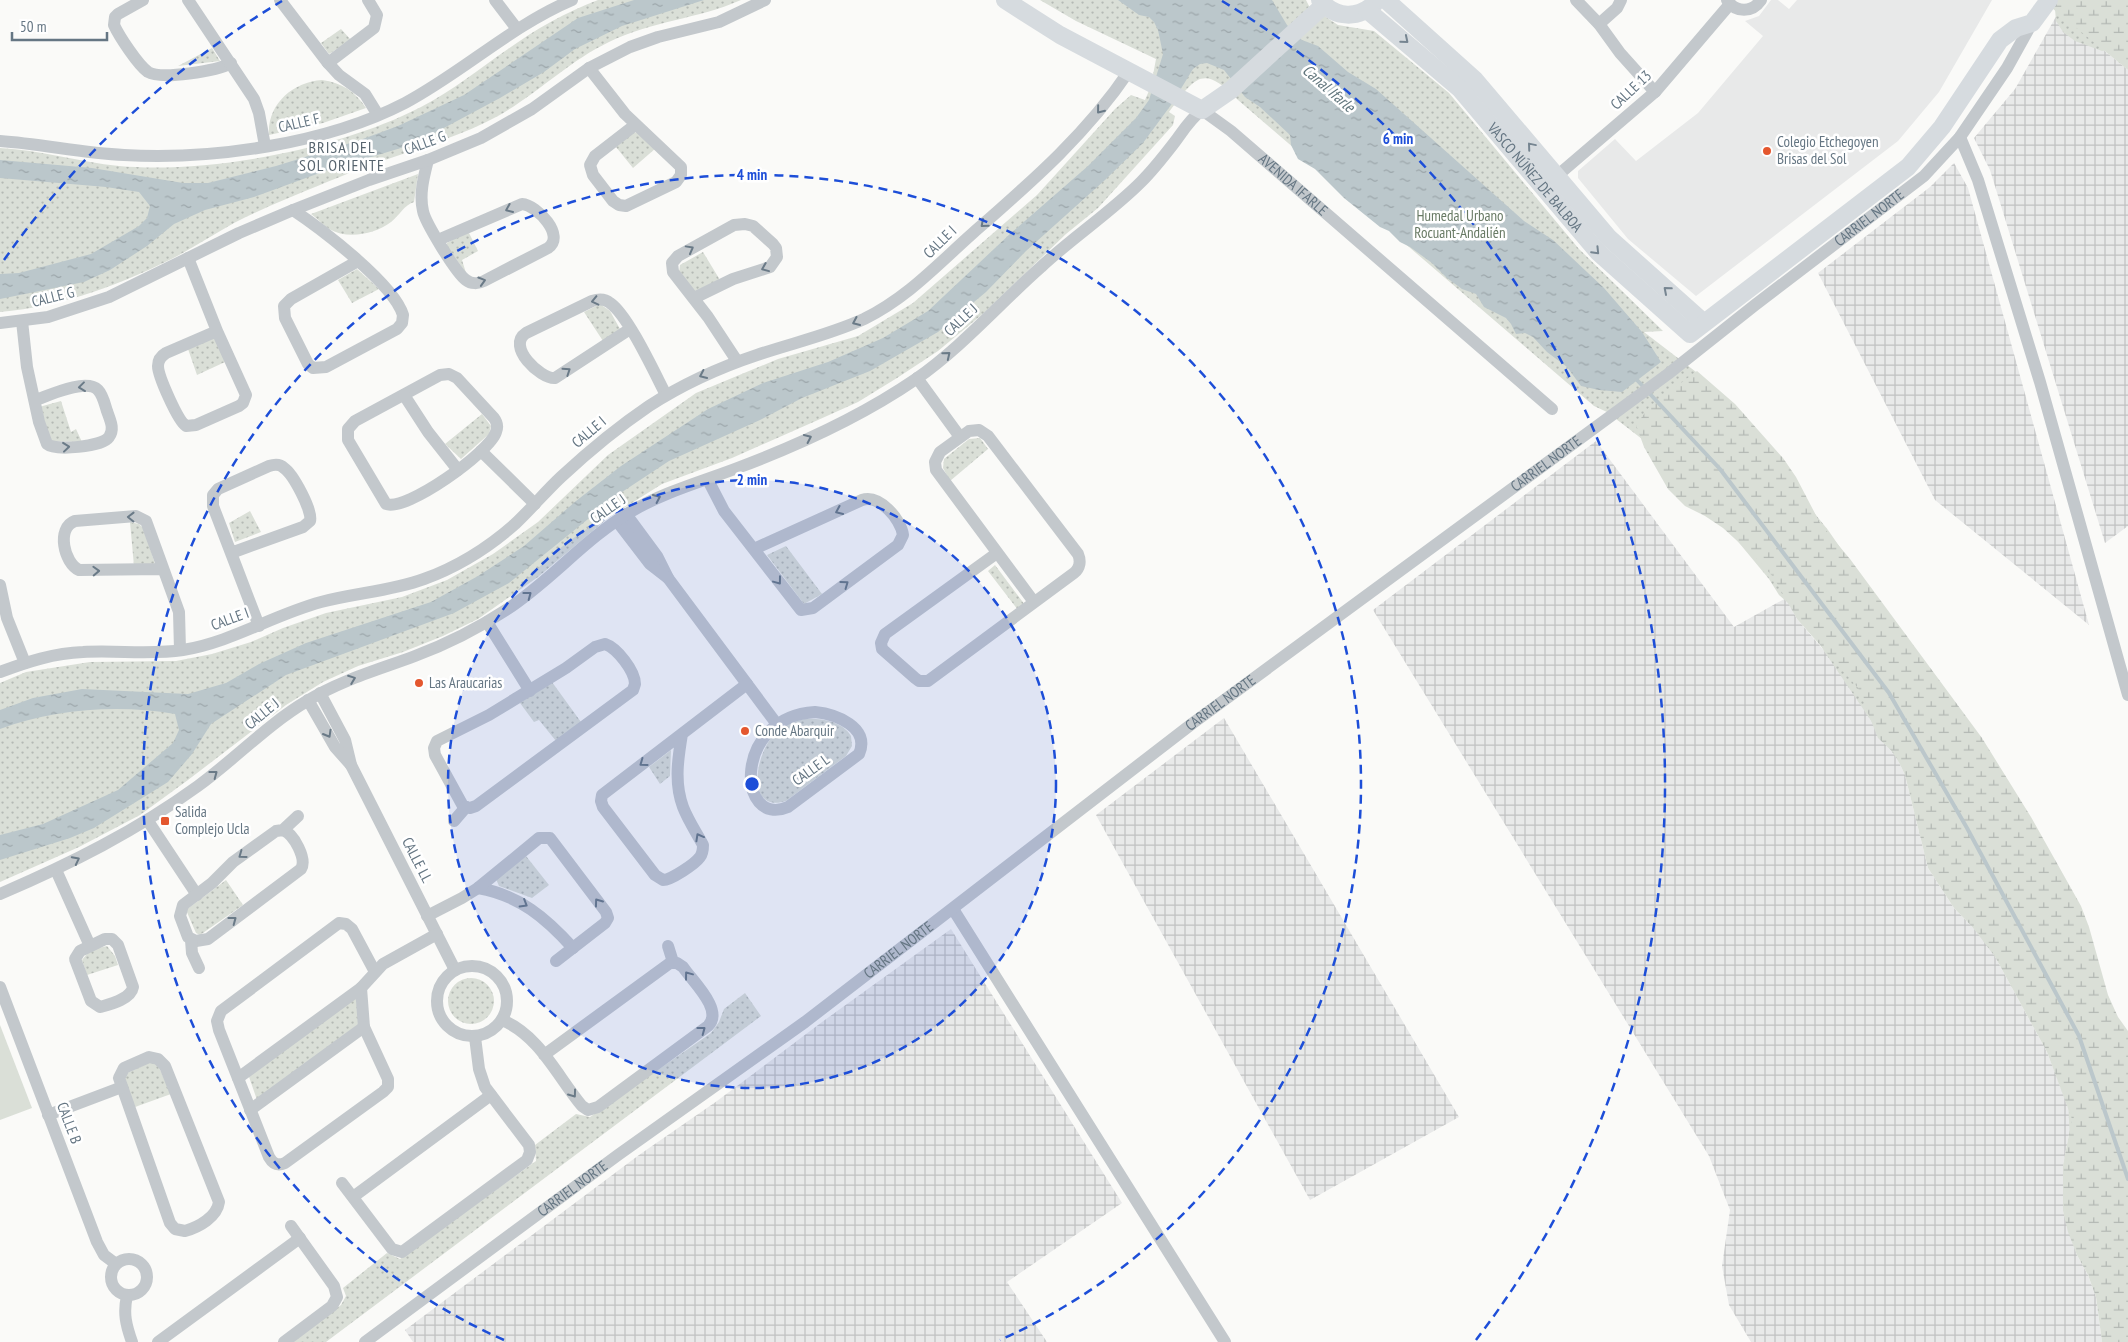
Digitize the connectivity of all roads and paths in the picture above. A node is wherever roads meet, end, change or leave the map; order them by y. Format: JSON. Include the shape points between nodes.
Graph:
{"nodes":[{"id":1,"x":143,"y":0,"type":"edge"},
{"id":2,"x":188,"y":0,"type":"edge"},
{"id":3,"x":280,"y":0,"type":"edge"},
{"id":4,"x":368,"y":0,"type":"edge"},
{"id":5,"x":496,"y":0,"type":"edge"},
{"id":6,"x":572,"y":0,"type":"edge"},
{"id":7,"x":766,"y":0,"type":"edge"},
{"id":8,"x":1005,"y":0,"type":"edge"},
{"id":9,"x":1386,"y":0,"type":"edge"},
{"id":10,"x":1576,"y":0,"type":"edge"},
{"id":11,"x":1621,"y":0,"type":"edge"},
{"id":12,"x":1761,"y":0,"type":"edge"},
{"id":13,"x":2049,"y":0,"type":"edge"},
{"id":14,"x":1322,"y":2,"type":"edge"},
{"id":15,"x":1728,"y":2,"type":"edge"},
{"id":16,"x":1372,"y":5,"type":"edge"},
{"id":17,"x":2032,"y":23,"type":"junction"},
{"id":18,"x":1599,"y":24,"type":"junction"},
{"id":19,"x":517,"y":30,"type":"junction"},
{"id":20,"x":231,"y":63,"type":"junction"},
{"id":21,"x":328,"y":63,"type":"junction"},
{"id":22,"x":589,"y":68,"type":"junction"},
{"id":23,"x":1136,"y":75,"type":"junction"},
{"id":24,"x":1655,"y":92,"type":"junction"},
{"id":25,"x":1202,"y":110,"type":"junction"},
{"id":26,"x":378,"y":115,"type":"junction"},
{"id":27,"x":635,"y":124,"type":"junction"},
{"id":28,"x":1960,"y":137,"type":"junction"},
{"id":29,"x":0,"y":140,"type":"edge"},
{"id":30,"x":265,"y":146,"type":"junction"},
{"id":31,"x":428,"y":160,"type":"junction"},
{"id":32,"x":1550,"y":182,"type":"junction"},
{"id":33,"x":293,"y":210,"type":"junction"},
{"id":34,"x":438,"y":240,"type":"junction"},
{"id":35,"x":188,"y":258,"type":"junction"},
{"id":36,"x":358,"y":262,"type":"junction"},
{"id":37,"x":694,"y":298,"type":"junction"},
{"id":38,"x":22,"y":321,"type":"junction"},
{"id":39,"x":1703,"y":322,"type":"junction"},
{"id":40,"x":0,"y":323,"type":"edge"},
{"id":41,"x":630,"y":329,"type":"junction"},
{"id":42,"x":217,"y":331,"type":"junction"},
{"id":43,"x":1690,"y":334,"type":"junction"},
{"id":44,"x":1704,"y":345,"type":"junction"},
{"id":45,"x":738,"y":361,"type":"junction"},
{"id":46,"x":917,"y":378,"type":"junction"},
{"id":47,"x":404,"y":395,"type":"junction"},
{"id":48,"x":666,"y":395,"type":"junction"},
{"id":49,"x":36,"y":400,"type":"junction"},
{"id":50,"x":1552,"y":409,"type":"dead end"},
{"id":51,"x":960,"y":437,"type":"junction"},
{"id":52,"x":481,"y":451,"type":"junction"},
{"id":53,"x":458,"y":470,"type":"junction"},
{"id":54,"x":708,"y":480,"type":"junction"},
{"id":55,"x":535,"y":504,"type":"junction"},
{"id":56,"x":621,"y":518,"type":"junction"},
{"id":57,"x":754,"y":549,"type":"junction"},
{"id":58,"x":997,"y":553,"type":"junction"},
{"id":59,"x":231,"y":554,"type":"junction"},
{"id":60,"x":162,"y":568,"type":"junction"},
{"id":61,"x":0,"y":588,"type":"edge"},
{"id":62,"x":1034,"y":602,"type":"junction"},
{"id":63,"x":487,"y":622,"type":"junction"},
{"id":64,"x":259,"y":626,"type":"junction"},
{"id":65,"x":180,"y":650,"type":"junction"},
{"id":66,"x":24,"y":663,"type":"junction"},
{"id":67,"x":0,"y":672,"type":"edge"},
{"id":68,"x":747,"y":684,"type":"junction"},
{"id":69,"x":530,"y":691,"type":"junction"},
{"id":70,"x":320,"y":693,"type":"junction"},
{"id":71,"x":2128,"y":695,"type":"edge"},
{"id":72,"x":308,"y":700,"type":"junction"},
{"id":73,"x":776,"y":723,"type":"junction"},
{"id":74,"x":682,"y":734,"type":"junction"},
{"id":75,"x":351,"y":765,"type":"junction"},
{"id":76,"x":466,"y":807,"type":"junction"},
{"id":77,"x":298,"y":816,"type":"dead end"},
{"id":78,"x":148,"y":820,"type":"junction"},
{"id":79,"x":454,"y":821,"type":"dead end"},
{"id":80,"x":283,"y":830,"type":"junction"},
{"id":81,"x":56,"y":870,"type":"junction"},
{"id":82,"x":478,"y":888,"type":"junction"},
{"id":83,"x":0,"y":894,"type":"edge"},
{"id":84,"x":197,"y":895,"type":"junction"},
{"id":85,"x":953,"y":909,"type":"junction"},
{"id":86,"x":427,"y":916,"type":"junction"},
{"id":87,"x":437,"y":934,"type":"junction"},
{"id":88,"x":191,"y":940,"type":"junction"},
{"id":89,"x":90,"y":946,"type":"junction"},
{"id":90,"x":668,"y":946,"type":"dead end"},
{"id":91,"x":573,"y":948,"type":"junction"},
{"id":92,"x":556,"y":961,"type":"dead end"},
{"id":93,"x":674,"y":962,"type":"junction"},
{"id":94,"x":199,"y":968,"type":"dead end"},
{"id":95,"x":455,"y":970,"type":"junction"},
{"id":96,"x":375,"y":972,"type":"junction"},
{"id":97,"x":0,"y":987,"type":"edge"},
{"id":98,"x":361,"y":988,"type":"junction"},
{"id":99,"x":502,"y":1020,"type":"junction"},
{"id":100,"x":364,"y":1026,"type":"junction"},
{"id":101,"x":474,"y":1036,"type":"junction"},
{"id":102,"x":544,"y":1055,"type":"junction"},
{"id":103,"x":238,"y":1078,"type":"junction"},
{"id":104,"x":122,"y":1087,"type":"junction"},
{"id":105,"x":491,"y":1095,"type":"junction"},
{"id":106,"x":250,"y":1110,"type":"junction"},
{"id":107,"x":48,"y":1115,"type":"junction"},
{"id":108,"x":342,"y":1183,"type":"dead end"},
{"id":109,"x":353,"y":1197,"type":"junction"},
{"id":110,"x":291,"y":1226,"type":"dead end"},
{"id":111,"x":300,"y":1238,"type":"junction"},
{"id":112,"x":116,"y":1264,"type":"junction"},
{"id":113,"x":127,"y":1296,"type":"junction"},
{"id":114,"x":132,"y":1342,"type":"edge"},
{"id":115,"x":158,"y":1342,"type":"edge"},
{"id":116,"x":284,"y":1342,"type":"edge"},
{"id":117,"x":365,"y":1342,"type":"edge"},
{"id":118,"x":1225,"y":1342,"type":"edge"}],
"edges":[{"from":1,"to":20,"type":"street","via":[[118,14],[114,25],[146,70],[160,75],[217,70]]},
{"from":2,"to":20,"type":"street"},
{"from":3,"to":21,"type":"street"},
{"from":4,"to":21,"type":"street","via":[[377,16],[374,28]]},
{"from":5,"to":19,"type":"street"},
{"from":6,"to":19,"type":"street","name":"CALLE F"},
{"from":7,"to":22,"type":"street","name":"CALLE G","via":[[719,22],[640,43]]},
{"from":8,"to":23,"type":"street","name":"AVENIDA IFARLE","via":[[1048,28]]},
{"from":32,"to":9,"type":"street","name":"VASCO NÚÑEZ DE BALBOA","one_way":true,"via":[[1475,80]]},
{"from":10,"to":18,"type":"street"},
{"from":11,"to":18,"type":"street"},
{"from":12,"to":15,"type":"street","name":"CALLE 13","via":[[1745,10],[1739,10]]},
{"from":13,"to":17,"type":"street","name":"CARRIEL NORTE"},
{"from":14,"to":16,"type":"street","via":[[1333,12],[1344,15],[1356,15]]},
{"from":14,"to":25,"type":"street","via":[[1298,29],[1231,90]]},
{"from":15,"to":24,"type":"street","name":"CALLE 13"},
{"from":16,"to":32,"type":"street","name":"VASCO NÚÑEZ DE BALBOA","one_way":true},
{"from":17,"to":28,"type":"street","name":"CARRIEL NORTE","via":[[2007,68]]},
{"from":17,"to":39,"type":"street","name":"CARRIEL NORTE","via":[[2016,28],[2000,40],[1931,143],[1908,167]]},
{"from":18,"to":24,"type":"street","via":[[1612,44]]},
{"from":19,"to":26,"type":"street","name":"CALLE F","via":[[442,81]]},
{"from":20,"to":30,"type":"street","via":[[257,107]]},
{"from":21,"to":26,"type":"street","via":[[365,94]]},
{"from":22,"to":27,"type":"street"},
{"from":22,"to":31,"type":"street","name":"CALLE G","via":[[503,126]]},
{"from":23,"to":25,"type":"street","name":"AVENIDA IFARLE"},
{"from":23,"to":45,"type":"street","name":"CALLE I","one_way":true,"via":[[1054,161],[903,296],[844,328]]},
{"from":24,"to":32,"type":"street","name":"CALLE 13"},
{"from":46,"to":25,"type":"street","name":"CALLE J","one_way":true,"via":[[972,332],[1052,256],[1127,195]]},
{"from":25,"to":50,"type":"street","name":"AVENIDA IFARLE","via":[[1231,131]]},
{"from":26,"to":30,"type":"street","name":"CALLE F","via":[[329,132]]},
{"from":27,"to":27,"type":"street","via":[[595,156],[590,165],[593,175],[622,206],[633,205],[676,182],[682,171],[679,164]]},
{"from":28,"to":44,"type":"street","name":"CARRIEL NORTE","via":[[1924,176]]},
{"from":28,"to":71,"type":"street","via":[[1978,180],[2040,382]]},
{"from":29,"to":30,"type":"street","name":"CALLE F","via":[[98,153],[153,156],[182,156]]},
{"from":31,"to":33,"type":"street","name":"CALLE G"},
{"from":31,"to":34,"type":"street","via":[[422,189],[423,210]]},
{"from":39,"to":32,"type":"street","name":"VASCO NÚÑEZ DE BALBOA","one_way":true},
{"from":32,"to":43,"type":"street","name":"VASCO NÚÑEZ DE BALBOA","one_way":true,"via":[[1604,259]]},
{"from":33,"to":35,"type":"street","name":"CALLE G"},
{"from":33,"to":36,"type":"street"},
{"from":34,"to":34,"type":"street","one_way":true,"via":[[464,278],[476,283],[548,248],[554,244],[555,236],[537,211],[522,204]]},
{"from":35,"to":38,"type":"street","name":"CALLE G","via":[[102,300],[48,317]]},
{"from":35,"to":42,"type":"street"},
{"from":36,"to":36,"type":"street","via":[[284,306],[285,318],[308,364],[314,368],[326,367],[402,323],[404,315],[400,308]]},
{"from":37,"to":37,"type":"street","one_way":true,"via":[[672,269],[673,260],[678,256],[740,224],[752,226],[776,248],[777,257],[770,267],[733,279]]},
{"from":37,"to":45,"type":"street"},
{"from":38,"to":40,"type":"street","name":"CALLE G"},
{"from":38,"to":49,"type":"street","via":[[27,368]]},
{"from":39,"to":43,"type":"street","name":"CARRIEL NORTE"},
{"from":41,"to":41,"type":"street","one_way":true,"via":[[612,304],[599,299],[526,333],[518,345],[541,374],[555,378]]},
{"from":41,"to":48,"type":"street"},
{"from":42,"to":42,"type":"street","via":[[166,353],[160,360],[158,369],[179,419],[186,426],[196,426],[239,406],[246,399],[245,390]]},
{"from":43,"to":44,"type":"street","name":"VASCO NÚÑEZ DE BALBOA"},
{"from":44,"to":85,"type":"street","name":"CARRIEL NORTE","via":[[1193,723]]},
{"from":45,"to":48,"type":"street","name":"CALLE I","one_way":true,"via":[[700,376]]},
{"from":46,"to":51,"type":"street"},
{"from":54,"to":46,"type":"street","name":"CALLE J","one_way":true,"via":[[810,437]]},
{"from":47,"to":52,"type":"street","via":[[440,375],[454,376],[497,424],[496,434]]},
{"from":47,"to":53,"type":"street"},
{"from":47,"to":53,"type":"street","via":[[352,423],[347,432],[348,440],[383,502],[397,506]]},
{"from":48,"to":55,"type":"street","name":"CALLE I","via":[[597,446]]},
{"from":49,"to":49,"type":"street","one_way":true,"via":[[42,432],[49,446],[100,444],[110,436],[111,424],[101,395],[93,386],[82,385]]},
{"from":51,"to":58,"type":"street","via":[[936,457],[936,470]]},
{"from":51,"to":62,"type":"street","via":[[972,430],[986,433],[1079,558],[1077,571]]},
{"from":52,"to":53,"type":"street"},
{"from":52,"to":55,"type":"street"},
{"from":56,"to":54,"type":"street","name":"CALLE J","one_way":true,"via":[[664,495]]},
{"from":54,"to":57,"type":"street","via":[[721,507]]},
{"from":55,"to":64,"type":"street","name":"CALLE I","via":[[488,545],[442,572],[409,584],[320,602]]},
{"from":63,"to":56,"type":"street","name":"CALLE J","one_way":true,"via":[[535,590]]},
{"from":56,"to":68,"type":"street","via":[[650,564],[668,578]]},
{"from":57,"to":57,"type":"street","one_way":true,"via":[[798,608],[809,610],[898,545],[902,530],[880,501],[866,499]]},
{"from":58,"to":62,"type":"street"},
{"from":58,"to":62,"type":"street","via":[[886,634],[881,640],[882,649],[915,678],[928,681]]},
{"from":59,"to":59,"type":"street","via":[[303,527],[310,521],[310,511],[283,467],[274,464],[218,489],[213,495],[213,506]]},
{"from":59,"to":64,"type":"street"},
{"from":60,"to":60,"type":"street","one_way":true,"via":[[148,525],[139,517],[75,521],[65,530],[68,558],[79,570]]},
{"from":60,"to":65,"type":"street","via":[[179,612]]},
{"from":61,"to":66,"type":"street"},
{"from":63,"to":69,"type":"street"},
{"from":70,"to":63,"type":"street","name":"CALLE J","one_way":true,"via":[[435,648]]},
{"from":64,"to":65,"type":"street","name":"CALLE I","via":[[219,642]]},
{"from":65,"to":66,"type":"street","name":"CALLE I","via":[[83,652]]},
{"from":66,"to":67,"type":"street","name":"CALLE I"},
{"from":68,"to":73,"type":"street"},
{"from":68,"to":74,"type":"street"},
{"from":69,"to":76,"type":"street","via":[[435,744],[435,755],[459,801]]},
{"from":69,"to":76,"type":"street","via":[[601,644],[612,648],[635,681],[630,693],[476,806]]},
{"from":70,"to":72,"type":"street","name":"CALLE J"},
{"from":70,"to":75,"type":"street","name":"CALLE LL","via":[[345,740]]},
{"from":72,"to":75,"type":"street","name":"CALLE LL","one_way":true,"via":[[335,747]]},
{"from":78,"to":72,"type":"street","name":"CALLE J","one_way":true,"via":[[199,785]]},
{"from":73,"to":73,"type":"street","name":"CALLE L","via":[[757,749],[750,775],[757,799],[770,810],[788,807],[852,761],[860,750],[860,739],[855,729],[835,716],[805,712]]},
{"from":74,"to":74,"type":"street","one_way":true,"via":[[606,790],[601,798],[609,815],[657,878],[663,880],[671,878],[698,858],[703,850],[680,797],[678,774]]},
{"from":75,"to":86,"type":"street","name":"CALLE LL"},
{"from":76,"to":79,"type":"street"},
{"from":77,"to":80,"type":"street"},
{"from":81,"to":78,"type":"street","name":"CALLE J","one_way":true},
{"from":78,"to":84,"type":"street"},
{"from":80,"to":84,"type":"street","one_way":true,"via":[[276,831],[241,856]]},
{"from":88,"to":80,"type":"street","one_way":true,"via":[[208,939],[300,869],[302,858],[291,835]]},
{"from":81,"to":83,"type":"street","name":"CALLE J"},
{"from":81,"to":89,"type":"street"},
{"from":82,"to":86,"type":"street"},
{"from":82,"to":91,"type":"street","one_way":true,"via":[[502,893],[526,905]]},
{"from":91,"to":82,"type":"street","one_way":true,"via":[[604,923],[607,915],[552,840],[539,838]]},
{"from":84,"to":88,"type":"street","via":[[183,905],[180,912]]},
{"from":85,"to":117,"type":"street","name":"CARRIEL NORTE","via":[[805,1022]]},
{"from":85,"to":118,"type":"street"},
{"from":86,"to":87,"type":"street","name":"CALLE LL"},
{"from":87,"to":95,"type":"street","name":"CALLE LL"},
{"from":87,"to":96,"type":"street","via":[[393,958]]},
{"from":88,"to":94,"type":"street"},
{"from":89,"to":89,"type":"street","via":[[78,952],[75,958],[93,1004],[104,1006],[130,994],[132,983],[116,941],[105,939]]},
{"from":90,"to":93,"type":"street"},
{"from":91,"to":92,"type":"street"},
{"from":93,"to":102,"type":"street","via":[[666,964]]},
{"from":102,"to":93,"type":"street","one_way":true,"via":[[582,1106],[588,1110],[598,1107],[711,1024],[714,1016],[710,1005],[683,968]]},
{"from":95,"to":99,"type":"street","via":[[476,966],[490,970],[500,980],[507,1000]]},
{"from":95,"to":101,"type":"street","via":[[444,979],[438,991],[438,1011],[449,1028],[461,1035]]},
{"from":96,"to":98,"type":"street"},
{"from":96,"to":103,"type":"street","via":[[352,929],[339,923],[225,1007],[218,1016],[218,1025]]},
{"from":97,"to":107,"type":"street","name":"CALLE B"},
{"from":98,"to":100,"type":"street"},
{"from":98,"to":103,"type":"street"},
{"from":99,"to":101,"type":"street","via":[[487,1033]]},
{"from":99,"to":102,"type":"street","via":[[526,1034]]},
{"from":100,"to":106,"type":"street"},
{"from":100,"to":106,"type":"street","via":[[388,1078],[388,1087],[383,1092],[281,1165],[269,1158]]},
{"from":101,"to":105,"type":"street","via":[[479,1069]]},
{"from":103,"to":106,"type":"street"},
{"from":104,"to":104,"type":"street","via":[[170,1222],[178,1231],[189,1230],[216,1212],[219,1202],[165,1066],[154,1057],[128,1066],[120,1074]]},
{"from":104,"to":107,"type":"street"},
{"from":105,"to":109,"type":"street"},
{"from":105,"to":109,"type":"street","via":[[527,1142],[529,1156],[407,1250],[398,1252],[392,1249]]},
{"from":107,"to":112,"type":"street","name":"CALLE B","via":[[97,1242],[104,1255]]},
{"from":108,"to":109,"type":"street"},
{"from":110,"to":111,"type":"street"},
{"from":111,"to":115,"type":"street"},
{"from":111,"to":116,"type":"street","via":[[336,1289],[337,1297],[332,1306]]},
{"from":112,"to":113,"type":"street","via":[[110,1275],[113,1286]]},
{"from":112,"to":113,"type":"street","via":[[133,1259],[146,1271],[143,1288],[139,1293]]},
{"from":113,"to":114,"type":"street","via":[[125,1321]]}]}
